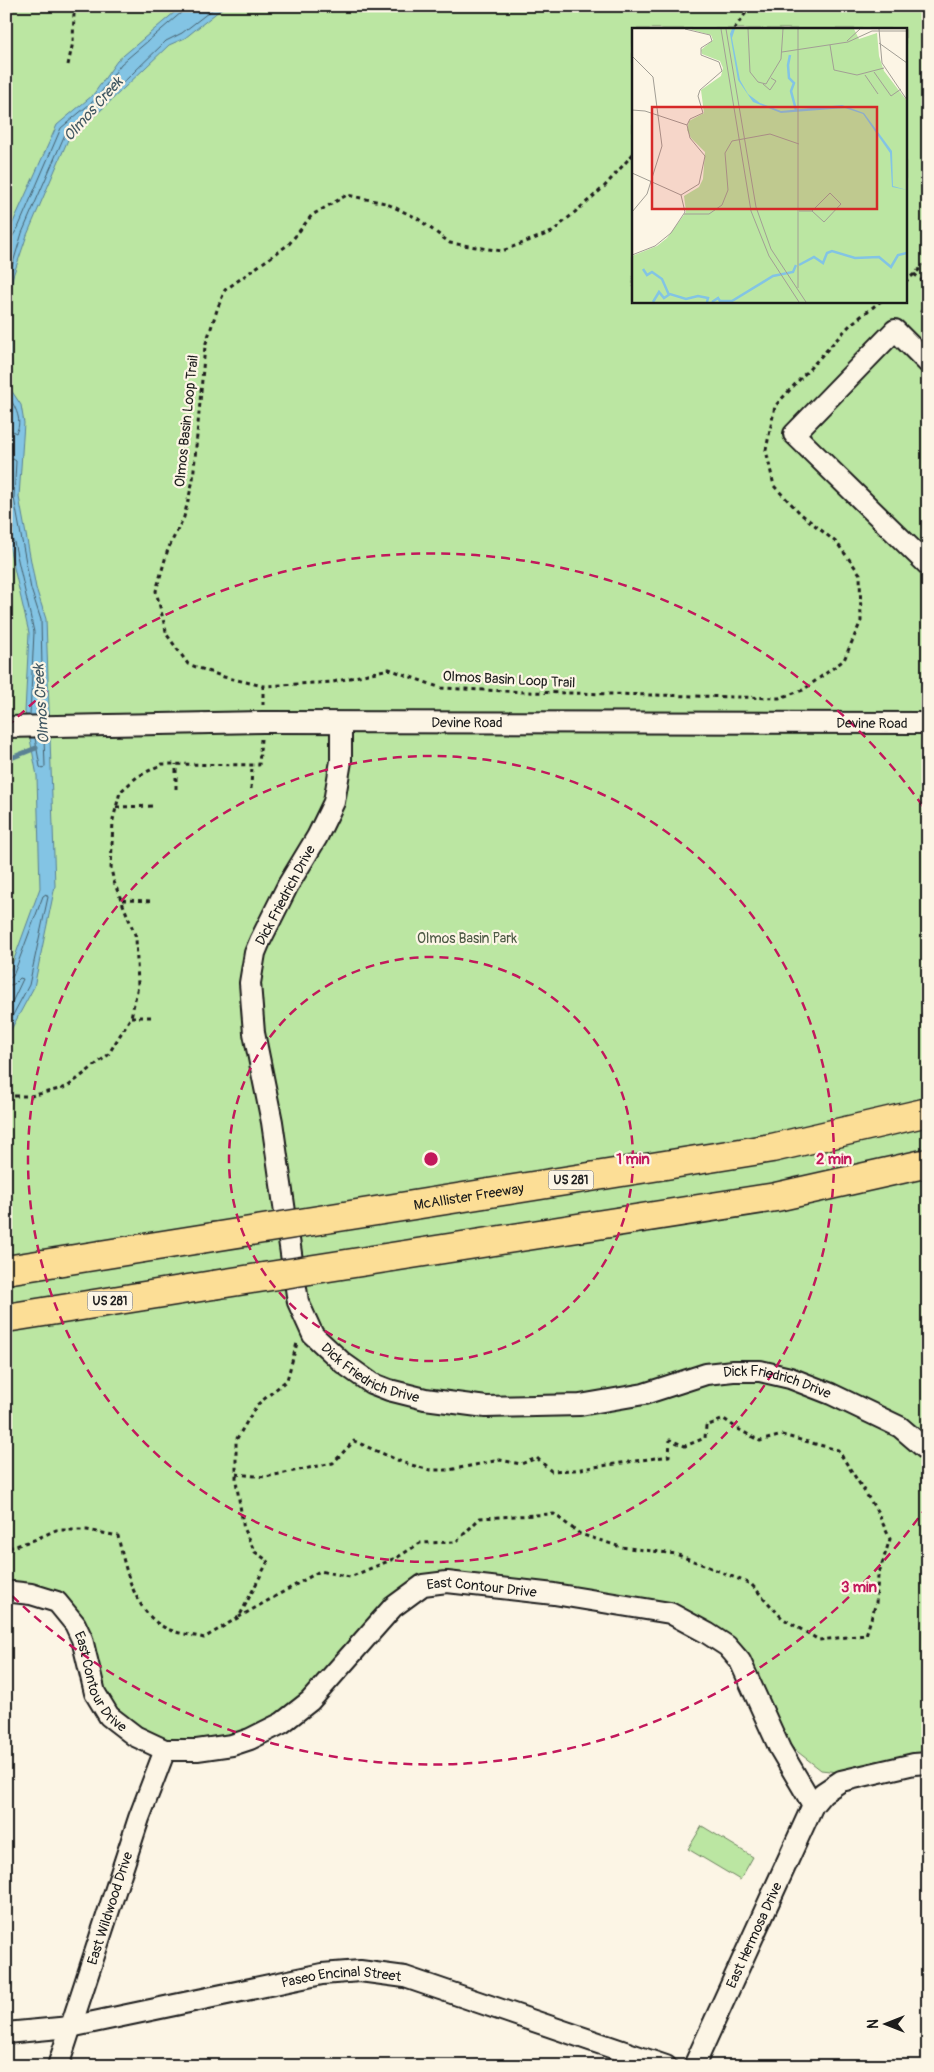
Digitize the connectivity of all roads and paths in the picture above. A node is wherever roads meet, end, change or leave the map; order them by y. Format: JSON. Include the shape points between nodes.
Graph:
{"nodes":[{"id":1,"x":79,"y":6,"type":"edge"},
{"id":2,"x":751,"y":6,"type":"edge"},
{"id":3,"x":735,"y":28,"type":"edge"},
{"id":4,"x":68,"y":65,"type":"dead end"},
{"id":5,"x":632,"y":155,"type":"edge"},
{"id":6,"x":928,"y":262,"type":"edge"},
{"id":7,"x":914,"y":274,"type":"junction"},
{"id":8,"x":906,"y":281,"type":"edge"},
{"id":9,"x":928,"y":286,"type":"edge"},
{"id":10,"x":880,"y":302,"type":"edge"},
{"id":11,"x":928,"y":304,"type":"edge"},
{"id":12,"x":928,"y":321,"type":"edge"},
{"id":13,"x":928,"y":363,"type":"edge"},
{"id":14,"x":928,"y":565,"type":"edge"},
{"id":15,"x":263,"y":722,"type":"junction"},
{"id":16,"x":342,"y":723,"type":"junction"},
{"id":17,"x":928,"y":723,"type":"edge"},
{"id":18,"x":6,"y":727,"type":"edge"},
{"id":19,"x":176,"y":764,"type":"junction"},
{"id":20,"x":252,"y":765,"type":"junction"},
{"id":21,"x":176,"y":789,"type":"dead end"},
{"id":22,"x":252,"y":790,"type":"dead end"},
{"id":23,"x":156,"y":806,"type":"dead end"},
{"id":24,"x":116,"y":807,"type":"junction"},
{"id":25,"x":122,"y":900,"type":"junction"},
{"id":26,"x":154,"y":901,"type":"dead end"},
{"id":27,"x":131,"y":1017,"type":"junction"},
{"id":28,"x":152,"y":1017,"type":"dead end"},
{"id":29,"x":6,"y":1096,"type":"edge"},
{"id":30,"x":928,"y":1112,"type":"edge"},
{"id":31,"x":928,"y":1163,"type":"edge"},
{"id":32,"x":6,"y":1270,"type":"edge"},
{"id":33,"x":6,"y":1318,"type":"edge"},
{"id":34,"x":297,"y":1336,"type":"dead end"},
{"id":35,"x":928,"y":1451,"type":"edge"},
{"id":36,"x":236,"y":1474,"type":"junction"},
{"id":37,"x":9,"y":1548,"type":"dead end"},
{"id":38,"x":6,"y":1593,"type":"edge"},
{"id":39,"x":239,"y":1617,"type":"junction"},
{"id":40,"x":164,"y":1750,"type":"junction"},
{"id":41,"x":928,"y":1763,"type":"edge"},
{"id":42,"x":813,"y":1805,"type":"junction"},
{"id":43,"x":70,"y":2026,"type":"junction"},
{"id":44,"x":6,"y":2033,"type":"edge"},
{"id":45,"x":58,"y":2066,"type":"edge"},
{"id":46,"x":666,"y":2066,"type":"edge"},
{"id":47,"x":694,"y":2066,"type":"edge"}],
"edges":[{"from":1,"to":4,"type":"path","via":[[74,13]]},
{"from":2,"to":3,"type":"path"},
{"from":5,"to":10,"type":"path","name":"Olmos Basin Loop Trail","via":[[604,187],[552,232],[502,251],[450,243],[417,218],[385,203],[347,195],[312,215],[290,244],[226,290],[205,346],[193,480],[184,516],[168,549],[156,591],[167,635],[188,664],[264,686],[332,682],[389,669],[441,688],[779,698],[803,690],[844,660],[861,622],[860,574],[836,543],[774,486],[766,450],[775,406],[851,324]]},
{"from":6,"to":7,"type":"path"},
{"from":7,"to":8,"type":"path"},
{"from":7,"to":9,"type":"path"},
{"from":11,"to":12,"type":"path","via":[[920,313]]},
{"from":13,"to":14,"type":"street","via":[[895,330],[794,434]]},
{"from":15,"to":16,"type":"street","name":"Devine Road"},
{"from":15,"to":18,"type":"street","name":"Devine Road"},
{"from":15,"to":20,"type":"path","via":[[259,766]]},
{"from":16,"to":17,"type":"street","name":"Devine Road"},
{"from":16,"to":35,"type":"street","name":"Dick Friedrich Drive","via":[[341,761],[334,802],[254,953],[250,983],[254,1033],[272,1122],[298,1302],[313,1335],[370,1383],[425,1399],[486,1407],[580,1405],[644,1394],[706,1374],[760,1371],[790,1378],[840,1398],[900,1427]]},
{"from":19,"to":20,"type":"path"},
{"from":19,"to":21,"type":"path"},
{"from":19,"to":24,"type":"path","via":[[162,764],[137,777],[120,792]]},
{"from":20,"to":22,"type":"path"},
{"from":23,"to":24,"type":"path"},
{"from":24,"to":25,"type":"path","via":[[111,869]]},
{"from":25,"to":26,"type":"path"},
{"from":25,"to":27,"type":"path","via":[[136,937],[138,960],[138,986]]},
{"from":27,"to":28,"type":"path"},
{"from":27,"to":29,"type":"path","via":[[108,1055],[67,1087],[31,1096]]},
{"from":30,"to":32,"type":"highway","name":"McAllister Freeway","number":"US 281","bridge":true,"via":[[772,1148]]},
{"from":31,"to":33,"type":"highway","number":"US 281","bridge":true,"via":[[776,1197]]},
{"from":34,"to":36,"type":"path","via":[[287,1380],[257,1405],[236,1440]]},
{"from":36,"to":39,"type":"path","via":[[244,1530],[254,1552],[268,1561]]},
{"from":36,"to":39,"type":"path","via":[[265,1478],[333,1463],[354,1441],[404,1463],[430,1470],[449,1470],[500,1460],[521,1464],[537,1458],[551,1471],[574,1470],[668,1456],[670,1440],[685,1446],[705,1438],[706,1426],[724,1418],[760,1441],[782,1435],[838,1450],[890,1539],[878,1576],[876,1603],[866,1635],[819,1640],[782,1618],[751,1584],[676,1554],[621,1547],[580,1534],[554,1514],[480,1518],[456,1542],[420,1543],[398,1557],[350,1577],[320,1571]]},
{"from":37,"to":39,"type":"path","via":[[56,1530],[87,1530],[118,1536],[131,1588],[149,1615],[168,1630],[204,1638]]},
{"from":38,"to":40,"type":"street","name":"East Contour Drive","via":[[31,1594],[57,1602],[75,1624],[82,1639],[95,1693],[109,1716],[135,1736]]},
{"from":40,"to":42,"type":"street","name":"East Contour Drive","via":[[197,1750],[232,1744],[258,1736],[282,1723],[310,1701],[393,1607],[423,1585],[447,1582],[554,1594],[670,1613],[707,1632],[728,1646],[740,1661],[780,1749]]},
{"from":40,"to":43,"type":"street","name":"East Wildwood Drive"},
{"from":41,"to":42,"type":"street","via":[[841,1782],[822,1794]]},
{"from":42,"to":47,"type":"street","name":"East Hermosa Drive"},
{"from":43,"to":44,"type":"street","name":"Paseo Encinal Street"},
{"from":43,"to":45,"type":"street","name":"East Wildwood Drive"},
{"from":43,"to":46,"type":"street","name":"Paseo Encinal Street","via":[[322,1974],[390,1974],[426,1983]]}]}
